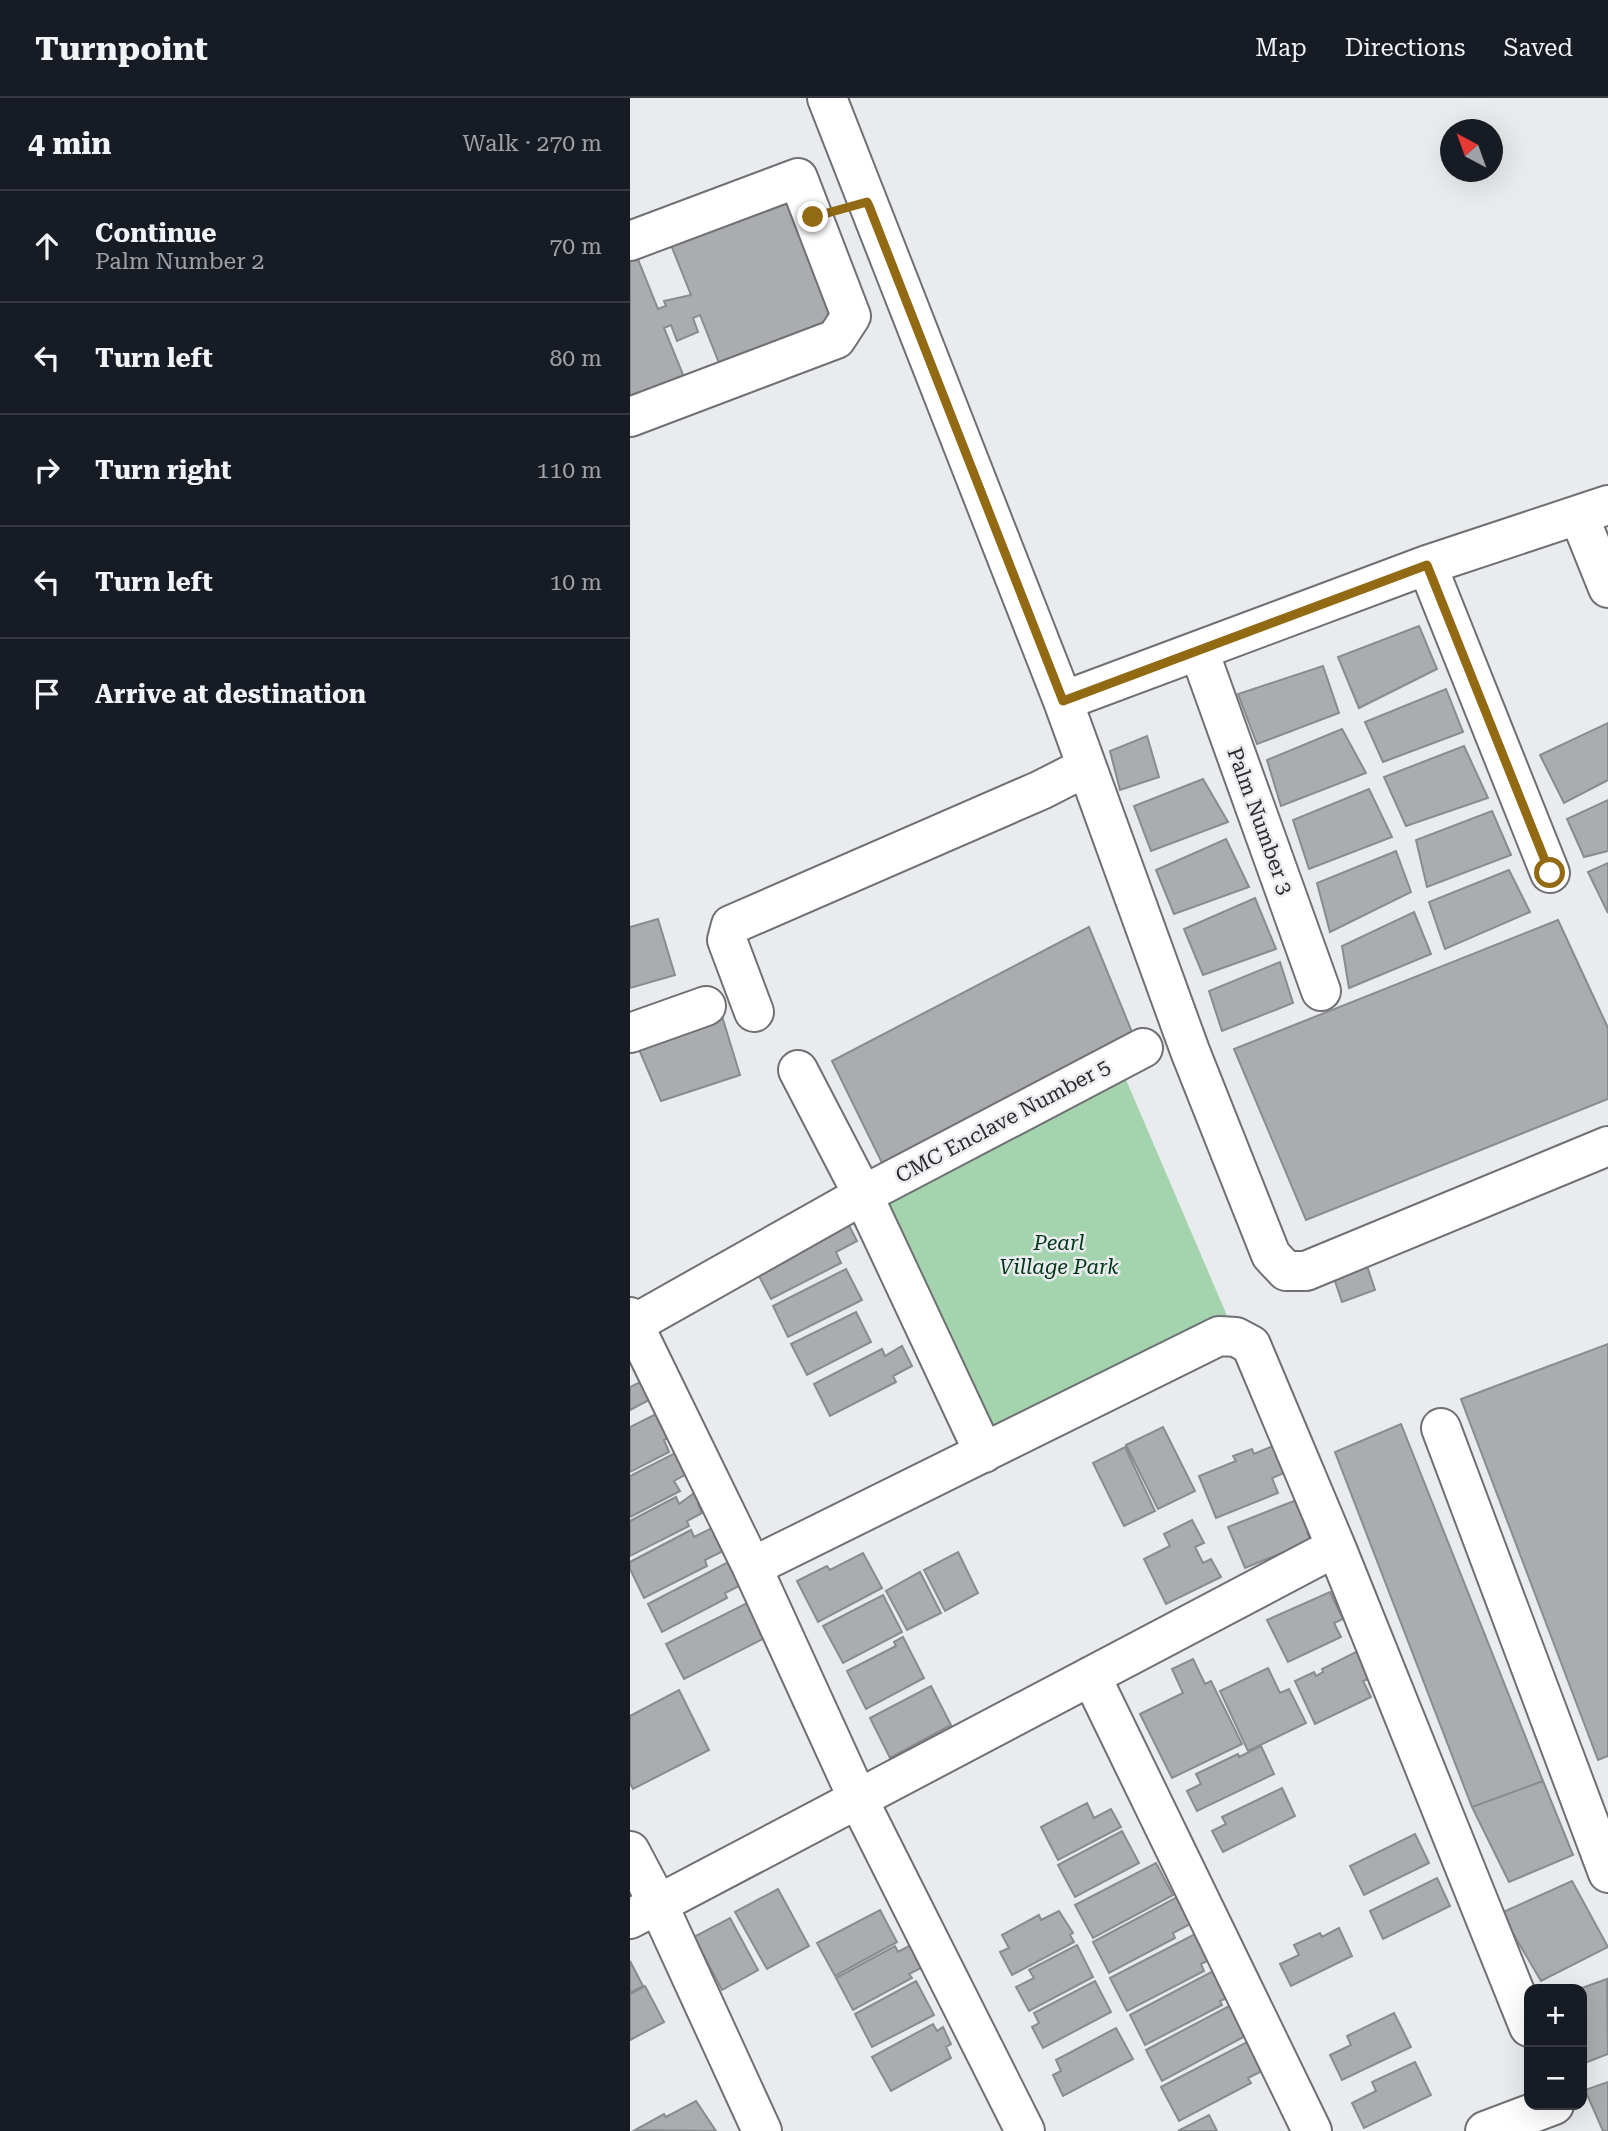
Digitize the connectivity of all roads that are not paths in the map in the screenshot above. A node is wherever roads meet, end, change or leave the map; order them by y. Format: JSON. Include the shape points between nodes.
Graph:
{"nodes":[{"id":1,"x":827,"y":98,"type":"edge"},
{"id":2,"x":850,"y":159,"type":"junction"},
{"id":3,"x":798,"y":178,"type":"junction"},
{"id":4,"x":867,"y":202,"type":"junction"},
{"id":5,"x":813,"y":217,"type":"junction"},
{"id":6,"x":630,"y":241,"type":"edge"},
{"id":7,"x":630,"y":416,"type":"edge"},
{"id":8,"x":1593,"y":510,"type":"edge"},
{"id":9,"x":1427,"y":565,"type":"junction"},
{"id":10,"x":1608,"y":589,"type":"edge"},
{"id":11,"x":1199,"y":651,"type":"junction"},
{"id":12,"x":1063,"y":701,"type":"junction"},
{"id":13,"x":1086,"y":767,"type":"junction"},
{"id":14,"x":1550,"y":873,"type":"dead end"},
{"id":15,"x":1321,"y":990,"type":"dead end"},
{"id":16,"x":706,"y":1006,"type":"dead end"},
{"id":17,"x":754,"y":1012,"type":"dead end"},
{"id":18,"x":630,"y":1033,"type":"edge"},
{"id":19,"x":1143,"y":1048,"type":"dead end"},
{"id":20,"x":798,"y":1069,"type":"dead end"},
{"id":21,"x":1608,"y":1146,"type":"edge"},
{"id":22,"x":863,"y":1195,"type":"junction"},
{"id":23,"x":632,"y":1321,"type":"edge"},
{"id":24,"x":1441,"y":1429,"type":"dead end"},
{"id":25,"x":984,"y":1453,"type":"junction"},
{"id":26,"x":1336,"y":1547,"type":"junction"},
{"id":27,"x":752,"y":1567,"type":"junction"},
{"id":28,"x":1091,"y":1676,"type":"junction"},
{"id":29,"x":858,"y":1799,"type":"junction"},
{"id":30,"x":1600,"y":1829,"type":"edge"},
{"id":31,"x":630,"y":1851,"type":"edge"},
{"id":32,"x":1608,"y":1873,"type":"edge"},
{"id":33,"x":644,"y":1911,"type":"edge"},
{"id":34,"x":1524,"y":2015,"type":"edge"},
{"id":35,"x":1541,"y":2110,"type":"edge"},
{"id":36,"x":762,"y":2131,"type":"edge"},
{"id":37,"x":1025,"y":2131,"type":"edge"},
{"id":38,"x":1312,"y":2131,"type":"edge"},
{"id":39,"x":1485,"y":2131,"type":"edge"}],
"edges":[{"from":1,"to":2,"type":"street"},
{"from":2,"to":3,"type":"street"},
{"from":2,"to":4,"type":"street"},
{"from":3,"to":5,"type":"street"},
{"from":3,"to":6,"type":"street"},
{"from":4,"to":5,"type":"street"},
{"from":4,"to":12,"type":"street"},
{"from":5,"to":7,"type":"street","via":[[851,316],[836,339]]},
{"from":8,"to":9,"type":"street"},
{"from":8,"to":10,"type":"street"},
{"from":9,"to":11,"type":"street"},
{"from":9,"to":14,"type":"street"},
{"from":11,"to":12,"type":"street"},
{"from":11,"to":15,"type":"street","name":"Palm Number 3"},
{"from":12,"to":13,"type":"street"},
{"from":13,"to":17,"type":"street","via":[[731,925],[727,940]]},
{"from":13,"to":21,"type":"street","via":[[1195,1064],[1271,1255],[1286,1271],[1306,1271]]},
{"from":16,"to":18,"type":"street"},
{"from":19,"to":22,"type":"street","name":"CMC Enclave Number 5"},
{"from":20,"to":22,"type":"street"},
{"from":22,"to":23,"type":"street","name":"CMC Enclave Number 5"},
{"from":22,"to":25,"type":"street"},
{"from":23,"to":27,"type":"street"},
{"from":24,"to":30,"type":"street"},
{"from":25,"to":26,"type":"street","via":[[1219,1336],[1236,1337],[1251,1345]]},
{"from":25,"to":27,"type":"street"},
{"from":26,"to":28,"type":"street"},
{"from":26,"to":34,"type":"street"},
{"from":27,"to":29,"type":"street"},
{"from":28,"to":29,"type":"street"},
{"from":28,"to":38,"type":"street"},
{"from":29,"to":33,"type":"street"},
{"from":29,"to":37,"type":"street"},
{"from":30,"to":32,"type":"street"},
{"from":31,"to":33,"type":"street"},
{"from":33,"to":36,"type":"street"},
{"from":35,"to":39,"type":"street"}]}
